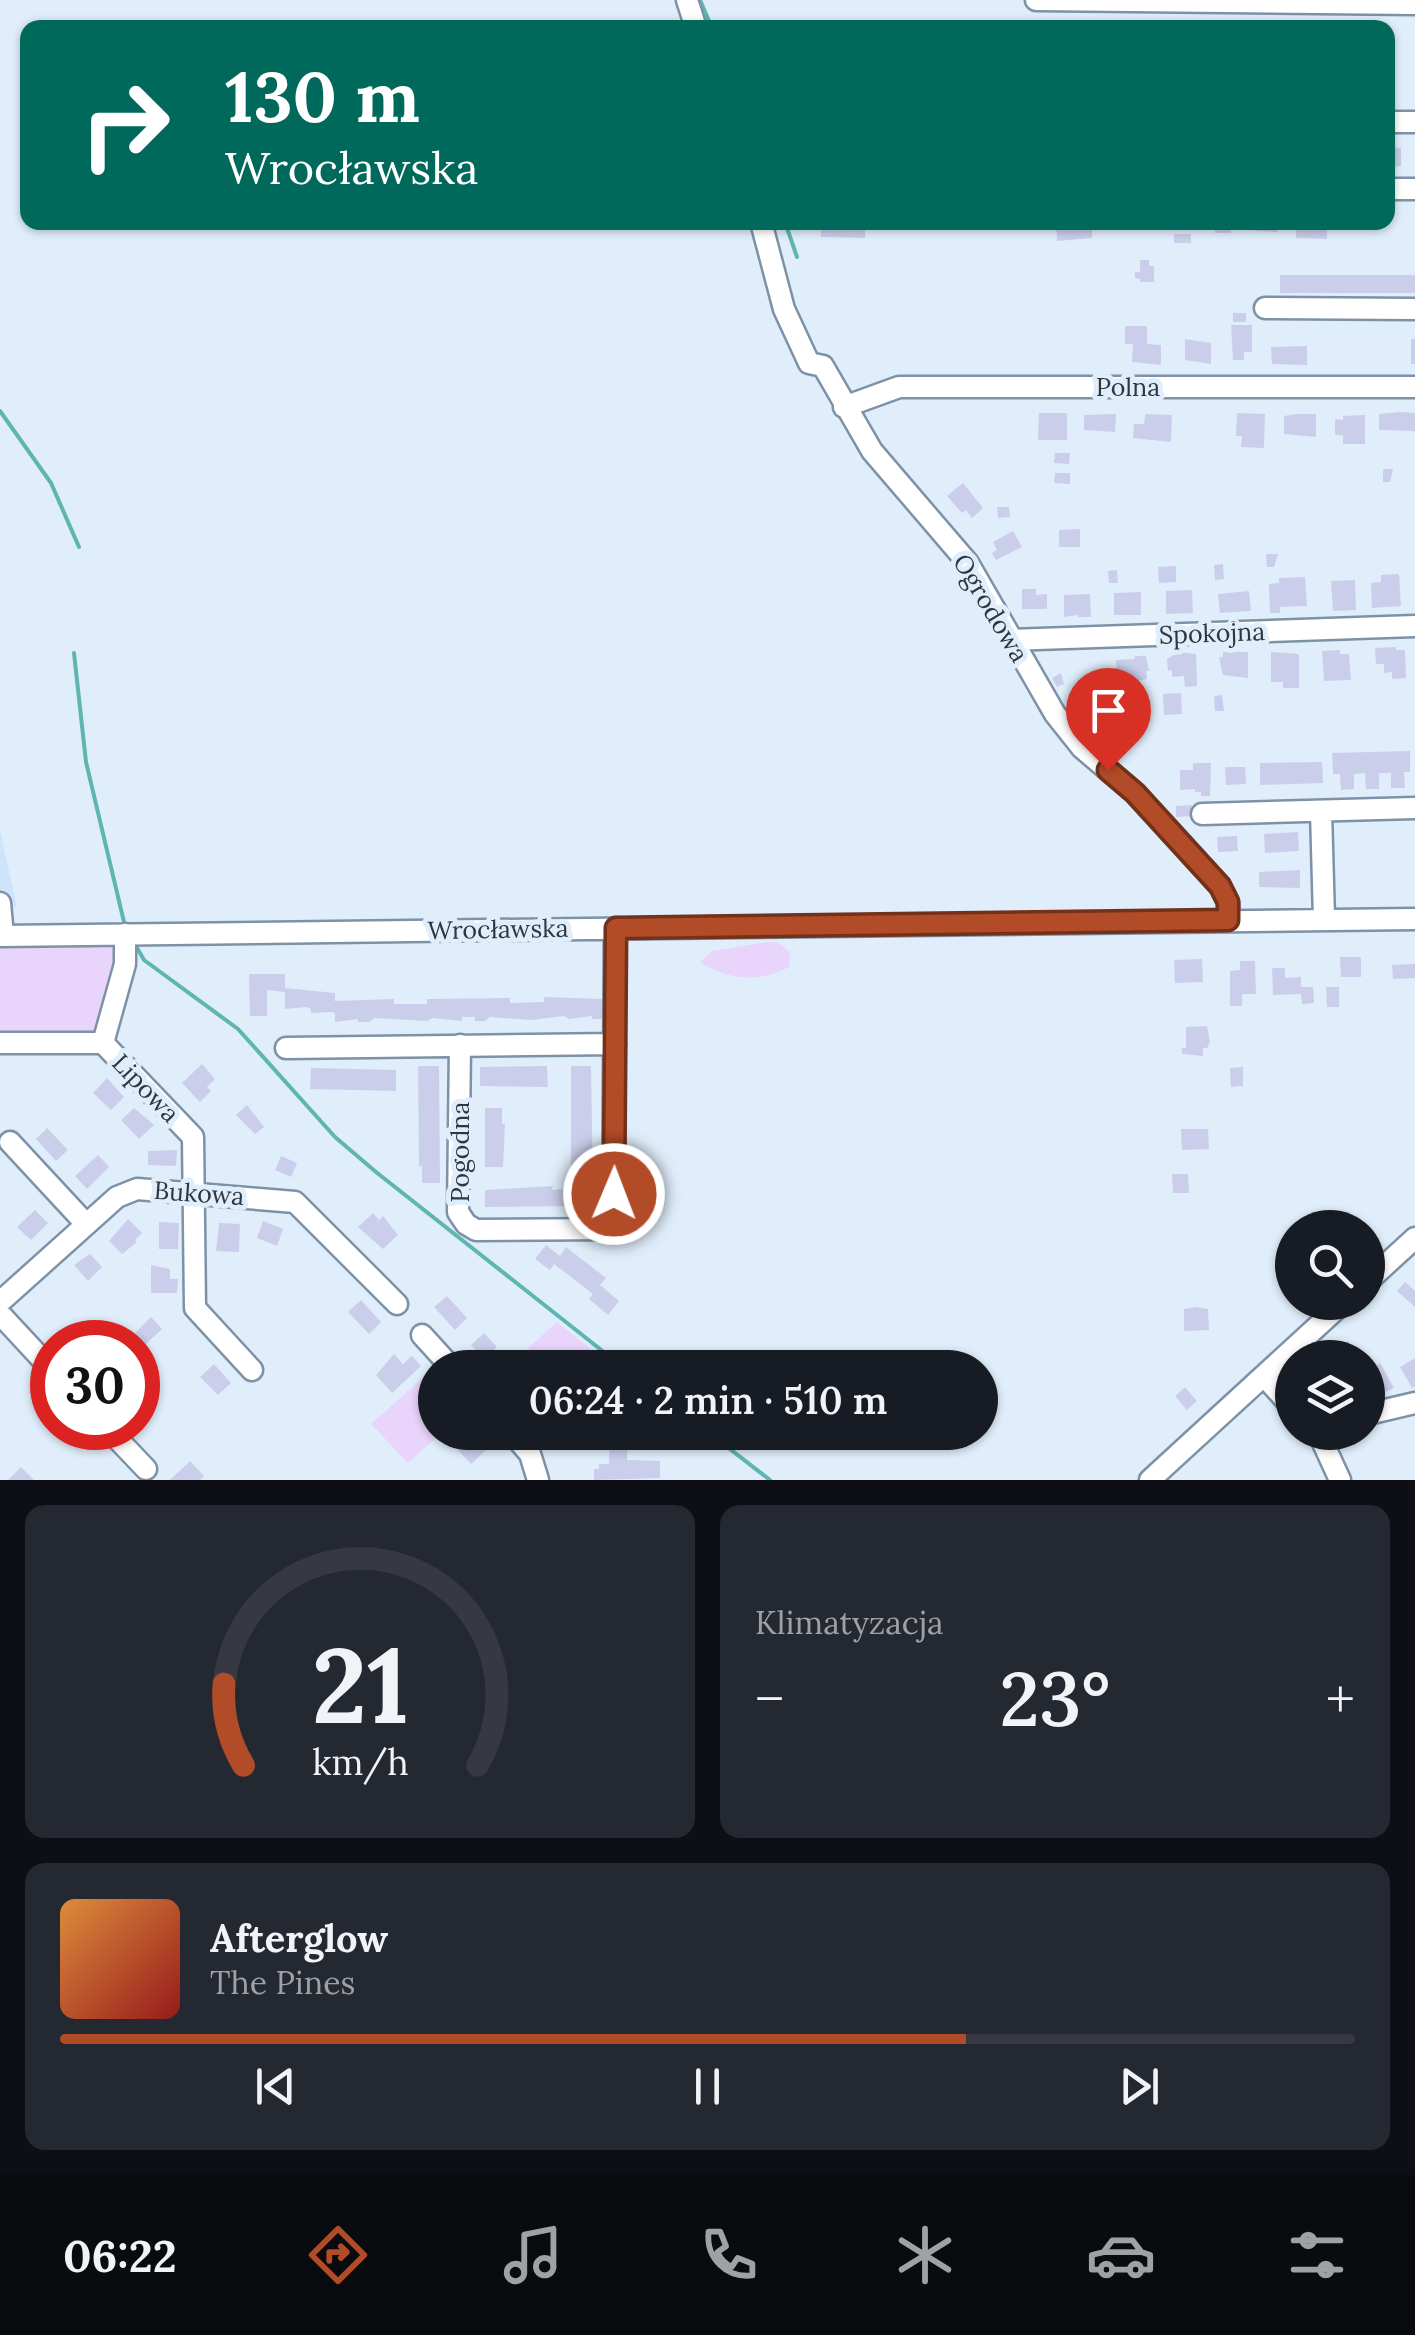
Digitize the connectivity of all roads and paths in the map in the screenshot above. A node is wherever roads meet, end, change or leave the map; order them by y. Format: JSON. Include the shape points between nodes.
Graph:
{"nodes":[{"id":1,"x":1036,"y":0,"type":"edge"},
{"id":2,"x":1415,"y":4,"type":"edge"},
{"id":3,"x":763,"y":230,"type":"edge"},
{"id":4,"x":1266,"y":308,"type":"dead end"},
{"id":5,"x":1415,"y":309,"type":"edge"},
{"id":6,"x":1415,"y":386,"type":"edge"},
{"id":7,"x":844,"y":407,"type":"junction"},
{"id":8,"x":1415,"y":626,"type":"edge"},
{"id":9,"x":1010,"y":640,"type":"junction"},
{"id":10,"x":1415,"y":808,"type":"edge"},
{"id":11,"x":1321,"y":811,"type":"junction"},
{"id":12,"x":1202,"y":814,"type":"dead end"},
{"id":13,"x":0,"y":903,"type":"edge"},
{"id":14,"x":1415,"y":918,"type":"edge"},
{"id":15,"x":1324,"y":919,"type":"junction"},
{"id":16,"x":1228,"y":920,"type":"junction"},
{"id":17,"x":616,"y":928,"type":"junction"},
{"id":18,"x":125,"y":934,"type":"junction"},
{"id":19,"x":1,"y":936,"type":"edge"},
{"id":20,"x":0,"y":1043,"type":"edge"},
{"id":21,"x":103,"y":1043,"type":"junction"},
{"id":22,"x":615,"y":1044,"type":"junction"},
{"id":23,"x":460,"y":1045,"type":"junction"},
{"id":24,"x":286,"y":1048,"type":"dead end"},
{"id":25,"x":10,"y":1142,"type":"dead end"},
{"id":26,"x":196,"y":1191,"type":"junction"},
{"id":27,"x":86,"y":1224,"type":"junction"},
{"id":28,"x":1415,"y":1238,"type":"edge"},
{"id":29,"x":1385,"y":1265,"type":"edge"},
{"id":30,"x":0,"y":1302,"type":"edge"},
{"id":31,"x":396,"y":1304,"type":"dead end"},
{"id":32,"x":0,"y":1314,"type":"edge"},
{"id":33,"x":1325,"y":1320,"type":"edge"},
{"id":34,"x":422,"y":1335,"type":"dead end"},
{"id":35,"x":30,"y":1346,"type":"edge"},
{"id":36,"x":436,"y":1350,"type":"edge"},
{"id":37,"x":252,"y":1370,"type":"dead end"},
{"id":38,"x":1264,"y":1376,"type":"junction"},
{"id":39,"x":1275,"y":1388,"type":"edge"},
{"id":40,"x":1415,"y":1404,"type":"edge"},
{"id":41,"x":1385,"y":1410,"type":"edge"},
{"id":42,"x":127,"y":1450,"type":"edge"},
{"id":43,"x":527,"y":1450,"type":"edge"},
{"id":44,"x":1326,"y":1450,"type":"edge"},
{"id":45,"x":146,"y":1469,"type":"dead end"},
{"id":46,"x":538,"y":1480,"type":"edge"},
{"id":47,"x":1150,"y":1480,"type":"edge"},
{"id":48,"x":1340,"y":1480,"type":"edge"}],
"edges":[{"from":1,"to":2,"type":"street"},
{"from":3,"to":7,"type":"street","name":"Ogrodowa","via":[[792,330],[809,363],[823,366]]},
{"from":4,"to":5,"type":"street"},
{"from":6,"to":7,"type":"street","name":"Polna","via":[[899,387]]},
{"from":7,"to":9,"type":"street","name":"Ogrodowa","via":[[872,451],[968,563]]},
{"from":8,"to":9,"type":"street","name":"Spokojna"},
{"from":9,"to":16,"type":"street","name":"Ogrodowa","via":[[1082,748],[1135,793],[1220,886]]},
{"from":10,"to":11,"type":"street"},
{"from":11,"to":12,"type":"street"},
{"from":11,"to":15,"type":"street"},
{"from":13,"to":19,"type":"street"},
{"from":14,"to":15,"type":"street","name":"Wrocławska"},
{"from":15,"to":16,"type":"street","name":"Wrocławska"},
{"from":16,"to":17,"type":"street","name":"Wrocławska"},
{"from":17,"to":18,"type":"street","name":"Wrocławska"},
{"from":17,"to":22,"type":"street","name":"Pogodna"},
{"from":18,"to":19,"type":"street","name":"Wrocławska"},
{"from":18,"to":21,"type":"street","name":"Lipowa","via":[[125,964]]},
{"from":20,"to":21,"type":"street","name":"Lipowa"},
{"from":21,"to":26,"type":"street","name":"Lipowa","via":[[193,1138]]},
{"from":22,"to":23,"type":"street"},
{"from":22,"to":23,"type":"street","name":"Pogodna","via":[[613,1228],[476,1230],[458,1212]]},
{"from":23,"to":24,"type":"street"},
{"from":25,"to":27,"type":"street"},
{"from":26,"to":27,"type":"street","name":"Bukowa","via":[[124,1192]]},
{"from":26,"to":31,"type":"street","name":"Bukowa","via":[[295,1202]]},
{"from":26,"to":37,"type":"street","name":"Lipowa","via":[[196,1308]]},
{"from":27,"to":30,"type":"street","name":"Bukowa"},
{"from":28,"to":29,"type":"street"},
{"from":32,"to":35,"type":"street"},
{"from":33,"to":38,"type":"street"},
{"from":34,"to":36,"type":"street"},
{"from":38,"to":39,"type":"street"},
{"from":38,"to":47,"type":"street"},
{"from":40,"to":41,"type":"street"},
{"from":42,"to":45,"type":"street"},
{"from":43,"to":46,"type":"street"},
{"from":44,"to":48,"type":"street"}]}
